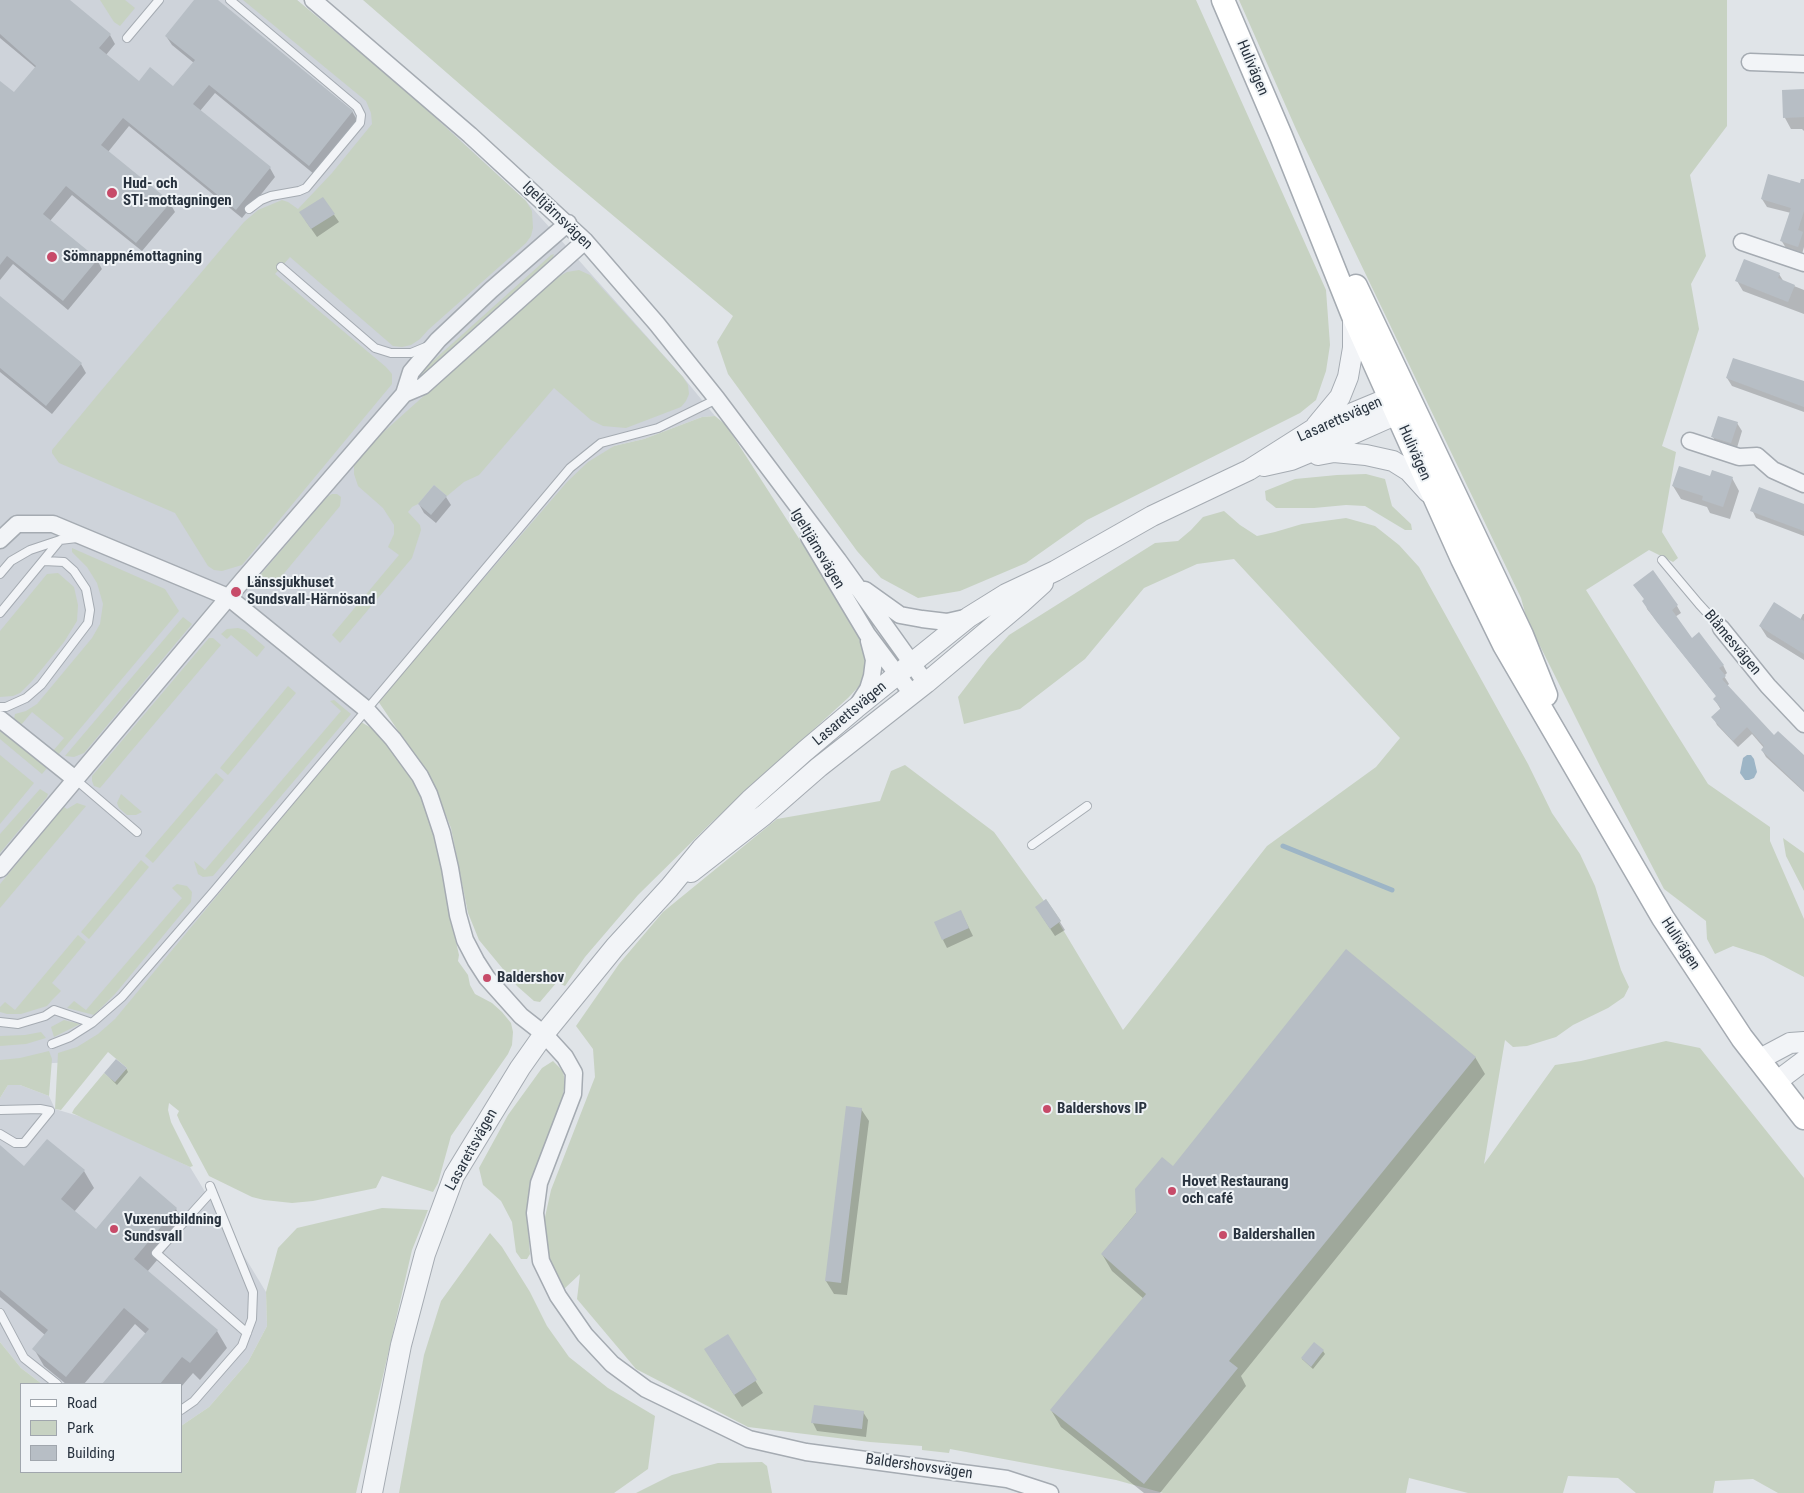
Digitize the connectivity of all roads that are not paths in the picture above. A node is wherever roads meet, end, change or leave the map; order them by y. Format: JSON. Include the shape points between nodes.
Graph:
{"nodes":[{"id":1,"x":159,"y":0,"type":"edge"},
{"id":2,"x":230,"y":0,"type":"edge"},
{"id":3,"x":313,"y":0,"type":"edge"},
{"id":4,"x":1223,"y":0,"type":"edge"},
{"id":5,"x":127,"y":38,"type":"dead end"},
{"id":6,"x":1750,"y":62,"type":"dead end"},
{"id":7,"x":1804,"y":64,"type":"edge"},
{"id":8,"x":1281,"y":136,"type":"junction"},
{"id":9,"x":249,"y":209,"type":"dead end"},
{"id":10,"x":568,"y":223,"type":"junction"},
{"id":11,"x":586,"y":241,"type":"junction"},
{"id":12,"x":1742,"y":242,"type":"dead end"},
{"id":13,"x":1804,"y":263,"type":"edge"},
{"id":14,"x":281,"y":267,"type":"dead end"},
{"id":15,"x":1353,"y":316,"type":"junction"},
{"id":16,"x":438,"y":340,"type":"junction"},
{"id":17,"x":404,"y":394,"type":"junction"},
{"id":18,"x":717,"y":399,"type":"junction"},
{"id":19,"x":1399,"y":404,"type":"junction"},
{"id":20,"x":1312,"y":430,"type":"junction"},
{"id":21,"x":1690,"y":441,"type":"dead end"},
{"id":22,"x":1291,"y":460,"type":"junction"},
{"id":23,"x":766,"y":465,"type":"junction"},
{"id":24,"x":1249,"y":470,"type":"junction"},
{"id":25,"x":1804,"y":484,"type":"edge"},
{"id":26,"x":1436,"y":501,"type":"junction"},
{"id":27,"x":86,"y":537,"type":"junction"},
{"id":28,"x":0,"y":540,"type":"edge"},
{"id":29,"x":60,"y":540,"type":"junction"},
{"id":30,"x":1662,"y":560,"type":"dead end"},
{"id":31,"x":44,"y":561,"type":"junction"},
{"id":32,"x":1055,"y":571,"type":"junction"},
{"id":33,"x":0,"y":574,"type":"edge"},
{"id":34,"x":851,"y":580,"type":"junction"},
{"id":35,"x":228,"y":597,"type":"junction"},
{"id":36,"x":0,"y":613,"type":"edge"},
{"id":37,"x":969,"y":617,"type":"junction"},
{"id":38,"x":1721,"y":628,"type":"joint"},
{"id":39,"x":868,"y":634,"type":"junction"},
{"id":40,"x":905,"y":669,"type":"junction"},
{"id":41,"x":919,"y":688,"type":"junction"},
{"id":42,"x":0,"y":707,"type":"edge"},
{"id":43,"x":856,"y":708,"type":"junction"},
{"id":44,"x":366,"y":709,"type":"junction"},
{"id":45,"x":0,"y":719,"type":"edge"},
{"id":46,"x":1804,"y":724,"type":"edge"},
{"id":47,"x":1572,"y":760,"type":"junction"},
{"id":48,"x":74,"y":779,"type":"junction"},
{"id":49,"x":1087,"y":806,"type":"dead end"},
{"id":50,"x":137,"y":832,"type":"dead end"},
{"id":51,"x":1032,"y":845,"type":"dead end"},
{"id":52,"x":0,"y":869,"type":"edge"},
{"id":53,"x":669,"y":888,"type":"junction"},
{"id":54,"x":0,"y":1022,"type":"edge"},
{"id":55,"x":92,"y":1023,"type":"junction"},
{"id":56,"x":544,"y":1034,"type":"junction"},
{"id":57,"x":1804,"y":1042,"type":"edge"},
{"id":58,"x":52,"y":1044,"type":"dead end"},
{"id":59,"x":1758,"y":1060,"type":"junction"},
{"id":60,"x":1804,"y":1061,"type":"edge"},
{"id":61,"x":1776,"y":1082,"type":"junction"},
{"id":62,"x":0,"y":1110,"type":"edge"},
{"id":63,"x":1804,"y":1118,"type":"edge"},
{"id":64,"x":0,"y":1134,"type":"edge"},
{"id":65,"x":0,"y":1313,"type":"edge"},
{"id":66,"x":247,"y":1332,"type":"junction"},
{"id":67,"x":56,"y":1383,"type":"edge"},
{"id":68,"x":182,"y":1409,"type":"edge"},
{"id":69,"x":372,"y":1493,"type":"edge"},
{"id":70,"x":1050,"y":1493,"type":"edge"}],
"edges":[{"from":1,"to":5,"type":"lane"},
{"from":2,"to":9,"type":"lane","via":[[357,107],[361,115],[360,123],[306,188],[271,196]]},
{"from":3,"to":10,"type":"street","name":"Igeltjärnsvägen"},
{"from":4,"to":8,"type":"main road","name":"Hulivägen"},
{"from":6,"to":7,"type":"street"},
{"from":8,"to":15,"type":"main road","name":"Hulivägen"},
{"from":8,"to":19,"type":"main road","name":"Hulivägen"},
{"from":10,"to":11,"type":"street","name":"Igeltjärnsvägen"},
{"from":10,"to":16,"type":"street"},
{"from":11,"to":17,"type":"street","via":[[423,386]]},
{"from":11,"to":18,"type":"street","name":"Igeltjärnsvägen"},
{"from":12,"to":13,"type":"street"},
{"from":14,"to":16,"type":"lane","via":[[375,348],[391,353],[411,353]]},
{"from":15,"to":19,"type":"main road","name":"Hulivägen"},
{"from":15,"to":20,"type":"street","via":[[1353,348],[1348,377],[1340,397]]},
{"from":16,"to":17,"type":"street","via":[[411,372]]},
{"from":17,"to":35,"type":"street"},
{"from":18,"to":23,"type":"street","name":"Igeltjärnsvägen"},
{"from":18,"to":44,"type":"lane","via":[[658,428],[601,443],[570,468]]},
{"from":19,"to":20,"type":"street","name":"Lasarettsvägen"},
{"from":19,"to":22,"type":"street","name":"Lasarettsvägen"},
{"from":19,"to":26,"type":"main road","name":"Hulivägen"},
{"from":19,"to":47,"type":"main road","name":"Hulivägen","via":[[1522,635]]},
{"from":20,"to":24,"type":"street","name":"Lasarettsvägen"},
{"from":21,"to":25,"type":"street","via":[[1738,458],[1757,456],[1773,470]]},
{"from":22,"to":24,"type":"street","name":"Lasarettsvägen"},
{"from":22,"to":26,"type":"street","via":[[1334,452],[1366,454],[1393,461],[1409,471]]},
{"from":23,"to":34,"type":"street","name":"Igeltjärnsvägen"},
{"from":23,"to":39,"type":"street","name":"Igeltjärnsvägen"},
{"from":24,"to":32,"type":"street","name":"Lasarettsvägen","via":[[1152,516]]},
{"from":26,"to":47,"type":"main road","name":"Hulivägen","via":[[1504,645]]},
{"from":27,"to":28,"type":"street","name":"Baldershovsvägen","via":[[53,524],[17,524]]},
{"from":27,"to":29,"type":"lane"},
{"from":27,"to":35,"type":"street","name":"Baldershovsvägen"},
{"from":29,"to":31,"type":"lane"},
{"from":29,"to":33,"type":"lane","via":[[30,550],[11,561]]},
{"from":30,"to":38,"type":"lane","name":"Blåmesvägen"},
{"from":31,"to":36,"type":"lane"},
{"from":31,"to":42,"type":"lane","via":[[64,562],[74,571],[86,589],[90,610],[88,623],[41,685],[26,698]]},
{"from":32,"to":37,"type":"street","name":"Lasarettsvägen","via":[[1006,594]]},
{"from":32,"to":41,"type":"street","name":"Lasarettsvägen"},
{"from":34,"to":37,"type":"street","name":"Igeltjärnsvägen","via":[[900,614],[947,622]]},
{"from":34,"to":40,"type":"street","name":"Igeltjärnsvägen"},
{"from":35,"to":44,"type":"street","name":"Baldershovsvägen"},
{"from":35,"to":48,"type":"street"},
{"from":37,"to":40,"type":"street","name":"Lasarettsvägen"},
{"from":38,"to":46,"type":"street","name":"Blåmesvägen"},
{"from":39,"to":40,"type":"street","name":"Igeltjärnsvägen"},
{"from":39,"to":43,"type":"street","name":"Igeltjärnsvägen","via":[[874,660],[872,676]]},
{"from":40,"to":41,"type":"street","name":"Igeltjärnsvägen"},
{"from":40,"to":43,"type":"street","name":"Lasarettsvägen"},
{"from":41,"to":53,"type":"street","name":"Lasarettsvägen","via":[[712,857]]},
{"from":43,"to":53,"type":"street","name":"Lasarettsvägen","via":[[750,800],[702,848]]},
{"from":44,"to":55,"type":"lane","via":[[128,990]]},
{"from":44,"to":56,"type":"street","name":"Baldershovsvägen","via":[[393,739],[429,794],[444,842],[460,924],[476,961],[521,1016]]},
{"from":45,"to":48,"type":"street"},
{"from":47,"to":59,"type":"main road","name":"Hulivägen","via":[[1662,918]]},
{"from":48,"to":50,"type":"lane"},
{"from":48,"to":52,"type":"street"},
{"from":49,"to":51,"type":"lane"},
{"from":53,"to":56,"type":"street","name":"Lasarettsvägen"},
{"from":54,"to":55,"type":"lane","via":[[18,1024],[54,1010]]},
{"from":55,"to":58,"type":"lane"},
{"from":56,"to":69,"type":"street","name":"Lasarettsvägen","via":[[454,1176],[425,1254],[401,1345]]},
{"from":56,"to":70,"type":"street","name":"Baldershovsvägen","via":[[566,1057],[574,1073],[573,1094],[539,1183],[535,1213],[541,1261],[558,1296],[585,1335],[612,1364],[646,1389],[749,1439],[806,1452],[1008,1479]]},
{"from":57,"to":59,"type":"street","via":[[1790,1043]]},
{"from":59,"to":61,"type":"main road","name":"Hulivägen"},
{"from":60,"to":61,"type":"street"},
{"from":61,"to":63,"type":"main road","name":"Hulivägen"},
{"from":62,"to":64,"type":"lane","via":[[50,1111],[24,1143]]},
{"from":65,"to":67,"type":"lane","via":[[24,1358]]},
{"from":66,"to":66,"type":"lane","via":[[252,1319],[253,1292],[211,1189],[156,1253]]},
{"from":66,"to":68,"type":"lane","via":[[242,1346],[194,1401]]}]}
